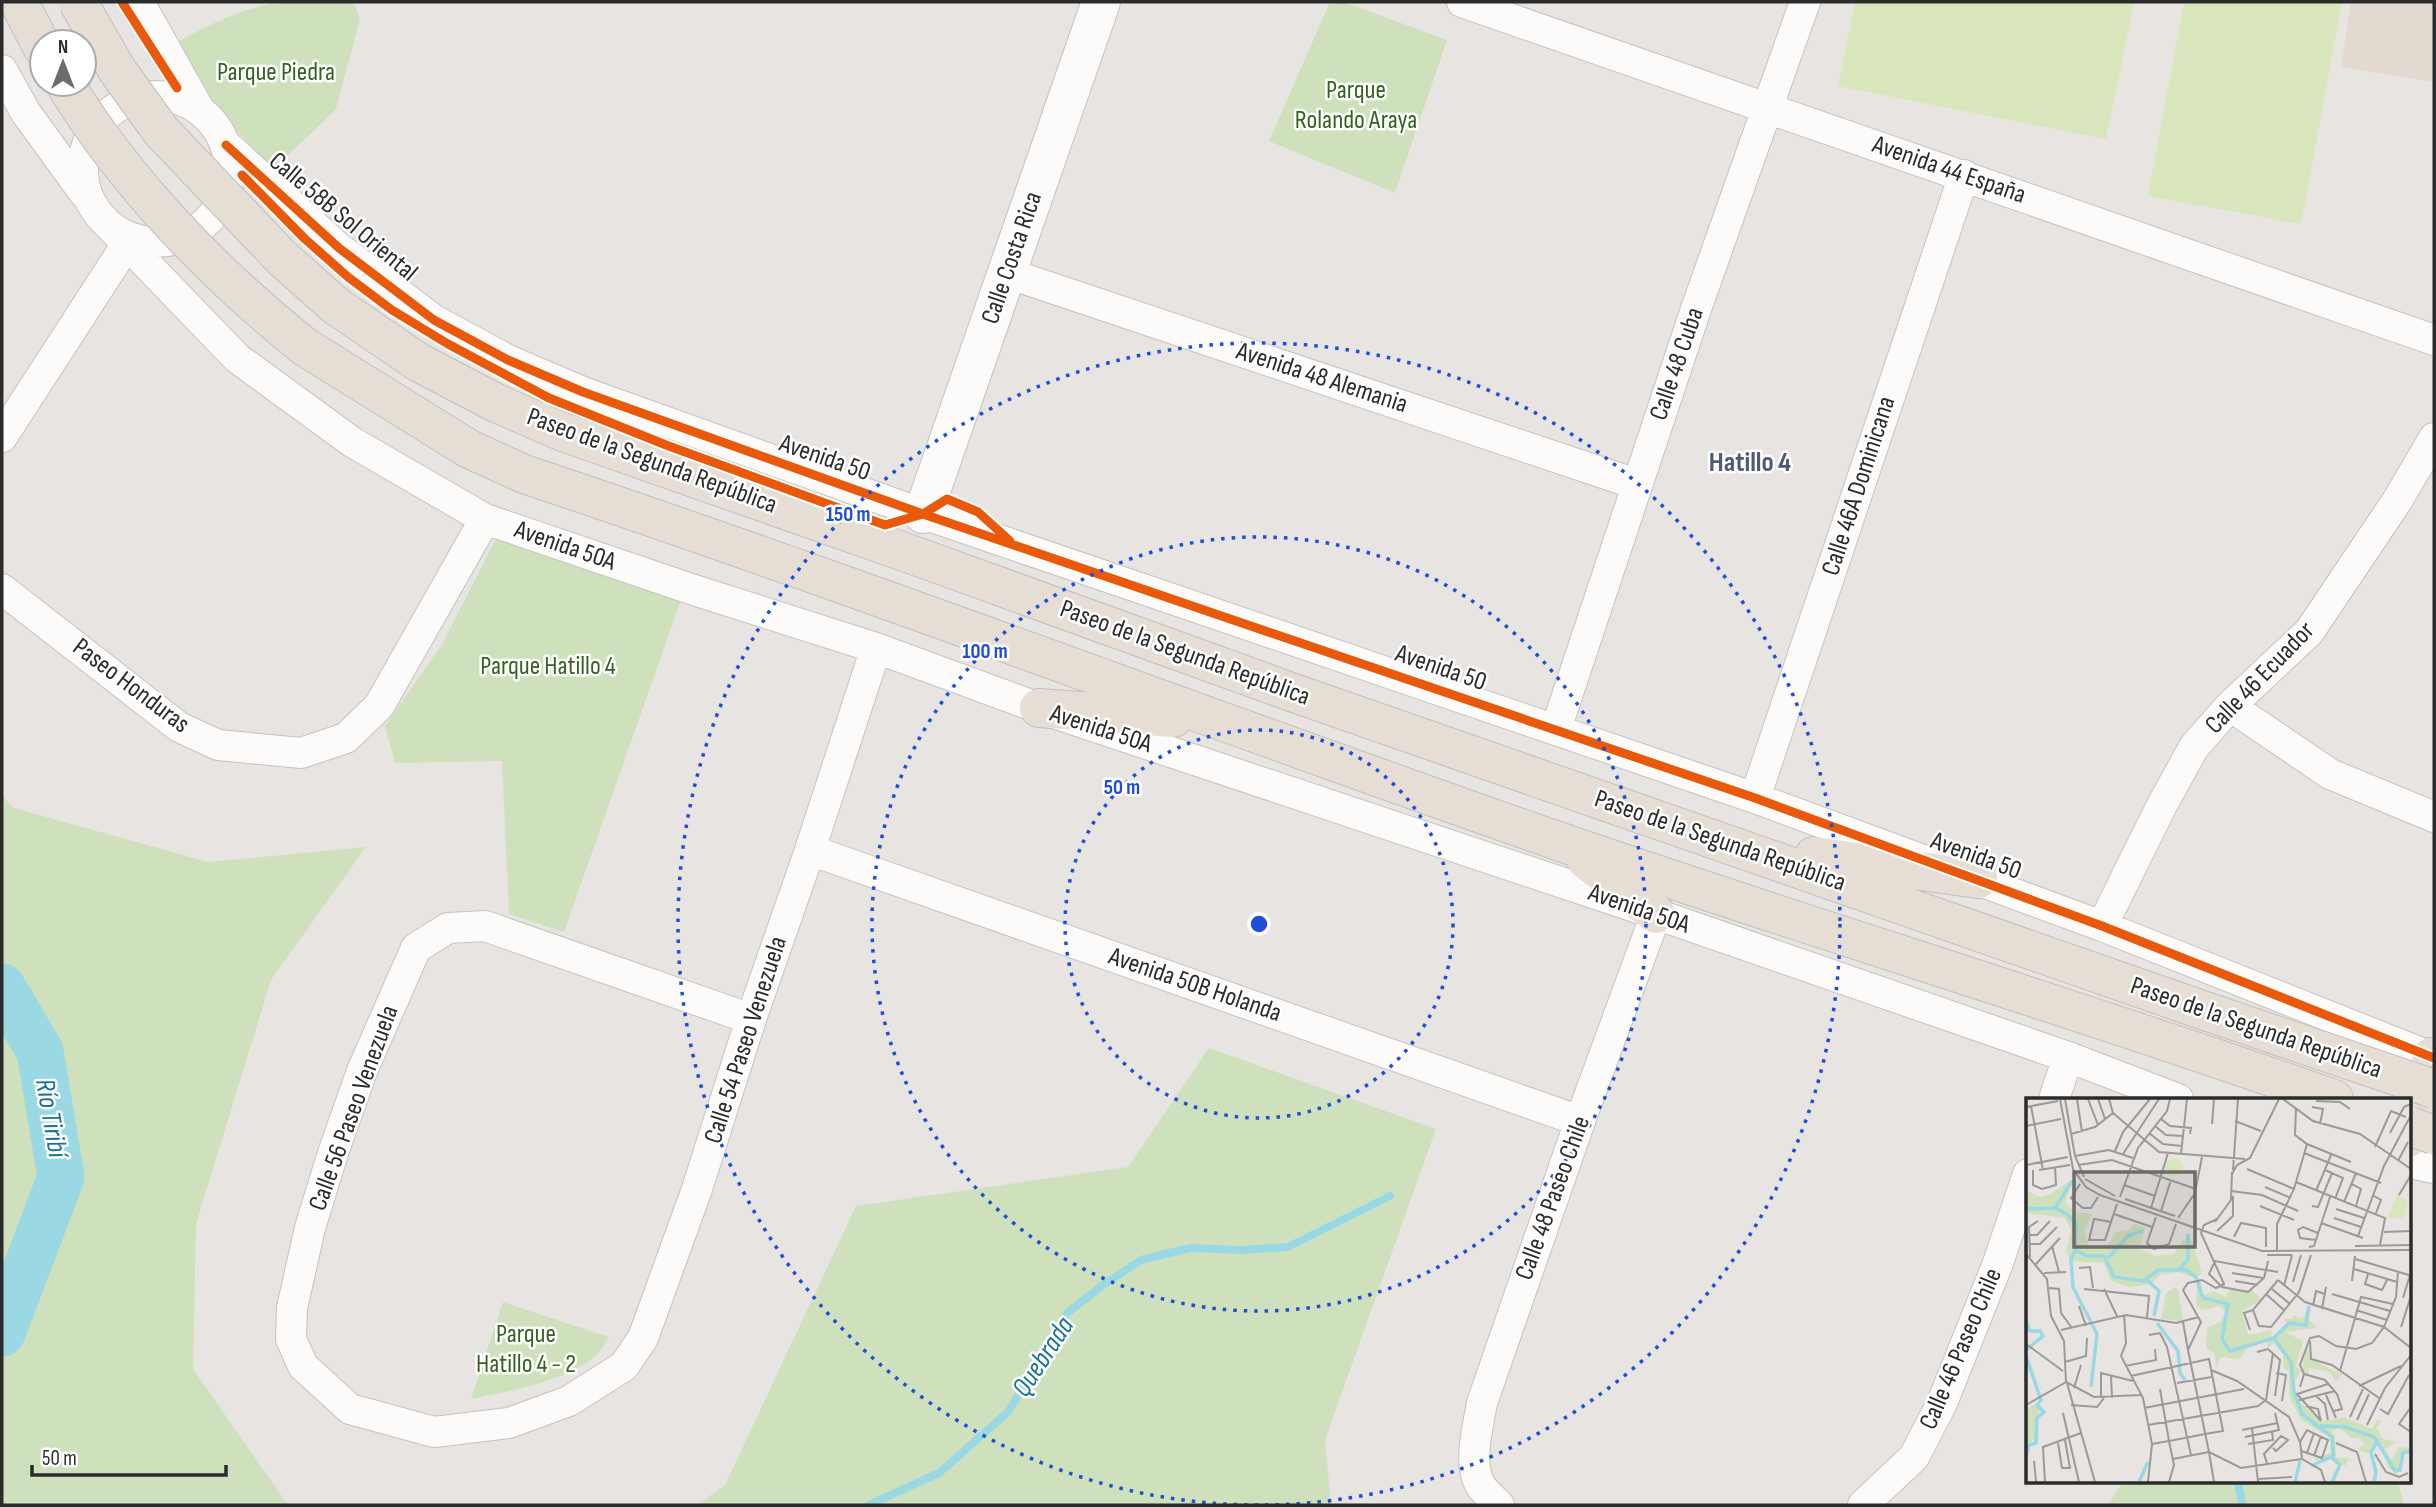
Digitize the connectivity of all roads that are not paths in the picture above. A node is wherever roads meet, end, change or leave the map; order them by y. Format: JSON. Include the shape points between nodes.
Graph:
{"nodes":[{"id":1,"x":19,"y":2,"type":"edge"},
{"id":2,"x":78,"y":2,"type":"edge"},
{"id":3,"x":139,"y":2,"type":"edge"},
{"id":4,"x":1101,"y":2,"type":"edge"},
{"id":5,"x":1462,"y":2,"type":"edge"},
{"id":6,"x":1805,"y":2,"type":"edge"},
{"id":7,"x":32,"y":28,"type":"edge"},
{"id":8,"x":2,"y":70,"type":"edge"},
{"id":9,"x":73,"y":98,"type":"edge"},
{"id":10,"x":199,"y":109,"type":"junction"},
{"id":11,"x":1769,"y":109,"type":"junction"},
{"id":12,"x":226,"y":145,"type":"junction"},
{"id":13,"x":1964,"y":175,"type":"junction"},
{"id":14,"x":97,"y":210,"type":"junction"},
{"id":15,"x":127,"y":244,"type":"junction"},
{"id":16,"x":1007,"y":273,"type":"junction"},
{"id":17,"x":434,"y":320,"type":"joint"},
{"id":18,"x":2434,"y":340,"type":"edge"},
{"id":19,"x":2,"y":437,"type":"edge"},
{"id":20,"x":2434,"y":438,"type":"edge"},
{"id":21,"x":1636,"y":484,"type":"junction"},
{"id":22,"x":923,"y":514,"type":"junction"},
{"id":23,"x":485,"y":519,"type":"junction"},
{"id":24,"x":2,"y":589,"type":"edge"},
{"id":25,"x":876,"y":648,"type":"junction"},
{"id":26,"x":2230,"y":706,"type":"junction"},
{"id":27,"x":1039,"y":708,"type":"junction"},
{"id":28,"x":1219,"y":721,"type":"junction"},
{"id":29,"x":1556,"y":729,"type":"junction"},
{"id":30,"x":1755,"y":798,"type":"junction"},
{"id":31,"x":2434,"y":817,"type":"edge"},
{"id":32,"x":1562,"y":842,"type":"junction"},
{"id":33,"x":1726,"y":843,"type":"junction"},
{"id":34,"x":810,"y":850,"type":"junction"},
{"id":35,"x":1978,"y":879,"type":"junction"},
{"id":36,"x":1656,"y":914,"type":"junction"},
{"id":37,"x":2102,"y":926,"type":"junction"},
{"id":38,"x":751,"y":1019,"type":"junction"},
{"id":39,"x":2068,"y":1057,"type":"junction"},
{"id":40,"x":2433,"y":1068,"type":"edge"},
{"id":41,"x":2053,"y":1098,"type":"edge"},
{"id":42,"x":2175,"y":1098,"type":"edge"},
{"id":43,"x":2331,"y":1098,"type":"edge"},
{"id":44,"x":1580,"y":1121,"type":"junction"},
{"id":45,"x":2412,"y":1127,"type":"edge"},
{"id":46,"x":2412,"y":1135,"type":"edge"},
{"id":47,"x":2434,"y":1135,"type":"edge"},
{"id":48,"x":2412,"y":1163,"type":"edge"},
{"id":49,"x":2434,"y":1168,"type":"edge"},
{"id":50,"x":2026,"y":1180,"type":"edge"},
{"id":51,"x":569,"y":1401,"type":"joint"},
{"id":52,"x":1490,"y":1496,"type":"edge"},
{"id":53,"x":1863,"y":1505,"type":"edge"}],
"edges":[{"from":1,"to":7,"type":"highway"},
{"from":2,"to":33,"type":"highway","name":"Paseo de la Segunda República","bridge":true,"via":[[117,70],[161,131],[282,258],[336,306],[418,362],[496,403],[563,432]]},
{"from":3,"to":10,"type":"street"},
{"from":4,"to":16,"type":"main road","name":"Calle Costa Rica"},
{"from":5,"to":11,"type":"street","name":"Avenida 44 España"},
{"from":6,"to":11,"type":"street","name":"Calle 48 Cuba"},
{"from":8,"to":14,"type":"street","name":"Avenida 50A","via":[[26,113]]},
{"from":9,"to":28,"type":"highway","name":"Paseo de la Segunda República","bridge":true,"via":[[136,184],[254,306],[305,347],[469,449],[524,474]]},
{"from":10,"to":12,"type":"street","via":[[214,123]]},
{"from":10,"to":14,"type":"street","via":[[159,96],[138,98],[118,106],[102,120],[83,158],[83,179]]},
{"from":11,"to":13,"type":"street","name":"Avenida 44 España"},
{"from":11,"to":21,"type":"street","name":"Calle 48 Cuba"},
{"from":12,"to":14,"type":"street","via":[[230,169],[226,193],[214,214],[196,231],[173,240],[148,242],[124,235]]},
{"from":12,"to":17,"type":"street","name":"Calle 58B Sol Oriental","via":[[339,248]]},
{"from":13,"to":18,"type":"street","name":"Avenida 44 España"},
{"from":13,"to":30,"type":"street","name":"Calle 46A Dominicana"},
{"from":14,"to":15,"type":"street","name":"Avenida 50A"},
{"from":15,"to":19,"type":"street"},
{"from":15,"to":23,"type":"street","name":"Avenida 50A","via":[[237,358],[352,442]]},
{"from":16,"to":21,"type":"street","name":"Avenida 48 Alemania"},
{"from":16,"to":22,"type":"main road","name":"Calle Costa Rica"},
{"from":17,"to":22,"type":"street","name":"Avenida 50","via":[[508,360],[583,392]]},
{"from":20,"to":26,"type":"street","name":"Calle 46 Ecuador","via":[[2309,632]]},
{"from":21,"to":29,"type":"street","name":"Calle 48 Cuba"},
{"from":22,"to":29,"type":"street","name":"Avenida 50"},
{"from":23,"to":24,"type":"street","name":"Paseo Honduras","via":[[379,706],[346,738],[301,753],[218,745],[179,727]]},
{"from":23,"to":25,"type":"street","name":"Avenida 50A"},
{"from":25,"to":27,"type":"street","name":"Avenida 50A"},
{"from":25,"to":34,"type":"street","name":"Calle 54 Paseo Venezuela"},
{"from":26,"to":31,"type":"street","via":[[2330,774]]},
{"from":26,"to":37,"type":"street","name":"Calle 46 Ecuador","via":[[2194,747]]},
{"from":27,"to":28,"type":"highway"},
{"from":27,"to":36,"type":"street","name":"Avenida 50A"},
{"from":28,"to":32,"type":"highway","name":"Paseo de la Segunda República"},
{"from":29,"to":30,"type":"street","name":"Avenida 50"},
{"from":30,"to":35,"type":"street","name":"Avenida 50"},
{"from":32,"to":36,"type":"highway"},
{"from":32,"to":43,"type":"highway","name":"Paseo de la Segunda República"},
{"from":33,"to":35,"type":"highway"},
{"from":33,"to":40,"type":"highway","name":"Paseo de la Segunda República","bridge":true,"via":[[2208,1012]]},
{"from":34,"to":38,"type":"street","name":"Calle 54 Paseo Venezuela"},
{"from":34,"to":44,"type":"street","name":"Avenida 50B Holanda"},
{"from":35,"to":37,"type":"street","name":"Avenida 50"},
{"from":36,"to":39,"type":"street","name":"Avenida 50A"},
{"from":36,"to":44,"type":"street","name":"Calle 48 Paseo Chile"},
{"from":37,"to":40,"type":"street","name":"Avenida 50","via":[[2359,1026]]},
{"from":38,"to":51,"type":"street","name":"Calle 54 Paseo Venezuela","via":[[643,1338],[624,1366]]},
{"from":38,"to":51,"type":"street","name":"Calle 56 Paseo Venezuela","via":[[485,926],[448,928],[416,948],[362,1071],[333,1153],[310,1228],[292,1308],[291,1339],[303,1366],[350,1409],[433,1432],[509,1423]]},
{"from":39,"to":41,"type":"street"},
{"from":39,"to":42,"type":"street","name":"Avenida 50A"},
{"from":40,"to":46,"type":"highway","via":[[2424,1120]]},
{"from":44,"to":52,"type":"street","name":"Calle 48 Paseo Chile","via":[[1482,1403],[1475,1464]]},
{"from":45,"to":47,"type":"highway","bridge":true},
{"from":48,"to":49,"type":"street"},
{"from":50,"to":53,"type":"street","name":"Calle 46 Paseo Chile","via":[[1942,1403],[1914,1457]]}]}
